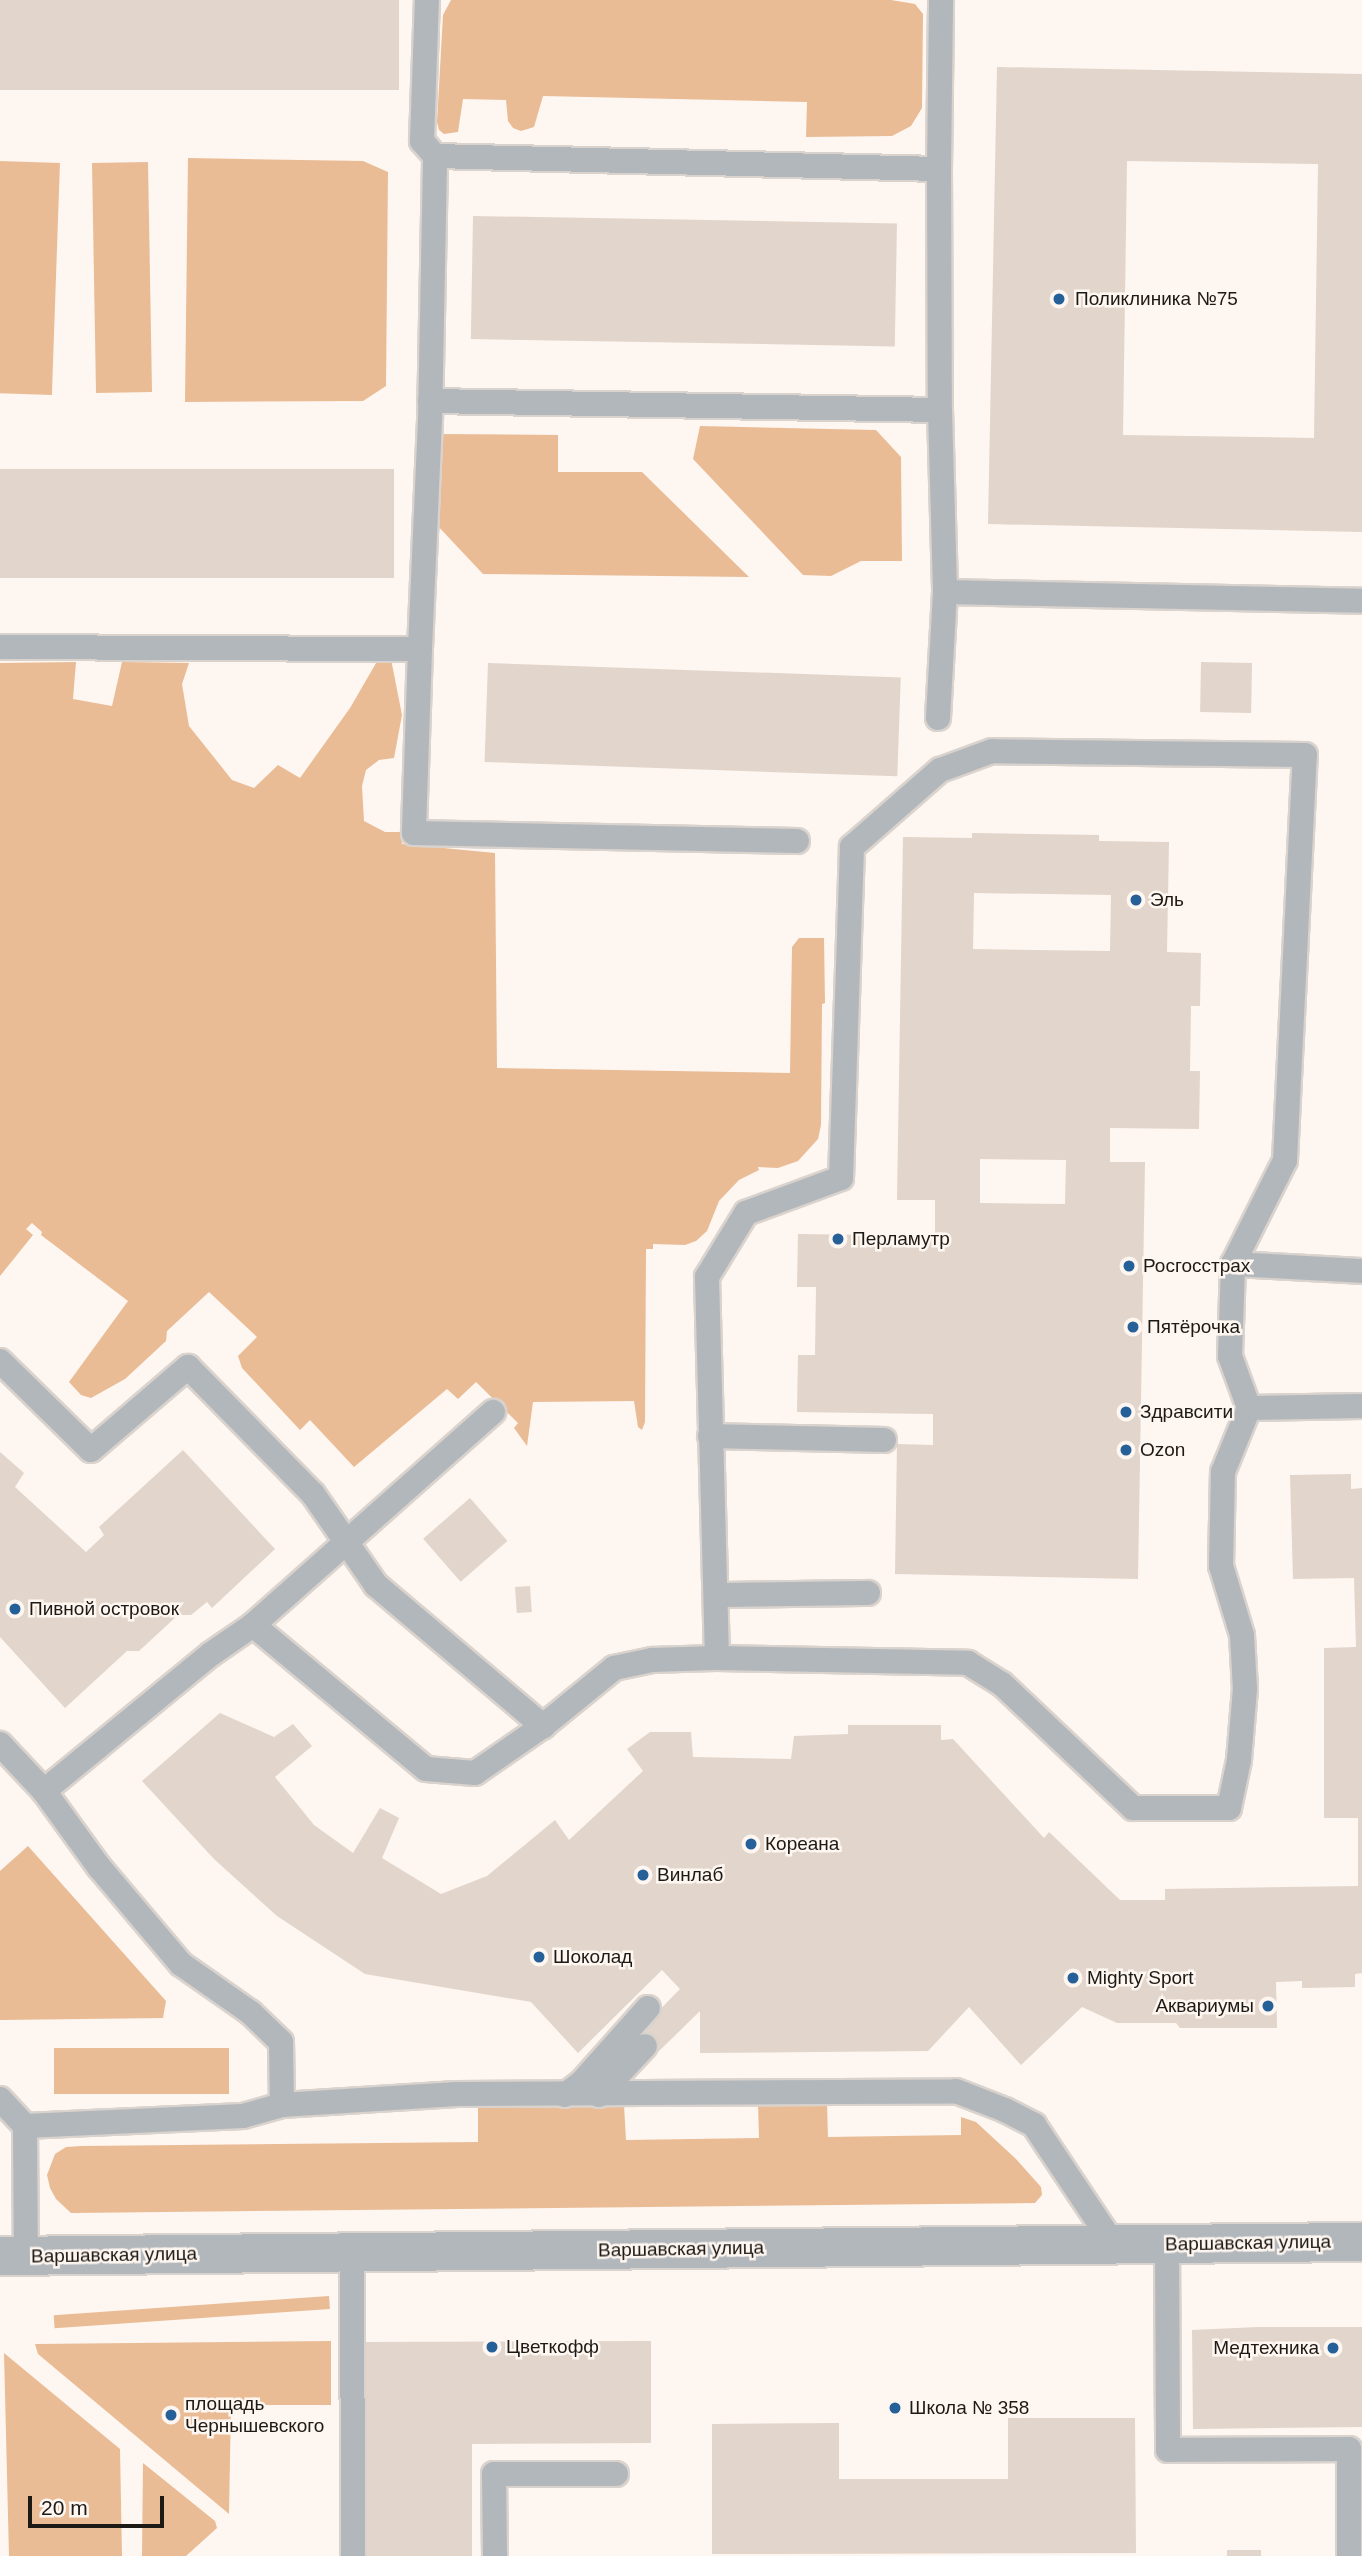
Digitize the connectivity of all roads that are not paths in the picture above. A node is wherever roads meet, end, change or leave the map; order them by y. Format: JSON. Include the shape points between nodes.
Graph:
{"nodes":[{"id":1,"x":427,"y":0,"type":"edge"},
{"id":2,"x":941,"y":0,"type":"edge"},
{"id":3,"x":435,"y":156,"type":"junction"},
{"id":4,"x":939,"y":169,"type":"junction"},
{"id":5,"x":430,"y":401,"type":"junction"},
{"id":6,"x":940,"y":410,"type":"junction"},
{"id":7,"x":945,"y":592,"type":"junction"},
{"id":8,"x":1362,"y":601,"type":"edge"},
{"id":9,"x":0,"y":647,"type":"edge"},
{"id":10,"x":420,"y":649,"type":"junction"},
{"id":11,"x":938,"y":718,"type":"dead end"},
{"id":12,"x":797,"y":841,"type":"dead end"},
{"id":13,"x":1233,"y":1264,"type":"junction"},
{"id":14,"x":1362,"y":1270,"type":"edge"},
{"id":15,"x":0,"y":1361,"type":"edge"},
{"id":16,"x":1362,"y":1406,"type":"edge"},
{"id":17,"x":1249,"y":1408,"type":"junction"},
{"id":18,"x":493,"y":1412,"type":"dead end"},
{"id":19,"x":710,"y":1436,"type":"junction"},
{"id":20,"x":884,"y":1440,"type":"dead end"},
{"id":21,"x":346,"y":1542,"type":"junction"},
{"id":22,"x":869,"y":1593,"type":"dead end"},
{"id":23,"x":718,"y":1595,"type":"junction"},
{"id":24,"x":253,"y":1625,"type":"junction"},
{"id":25,"x":717,"y":1658,"type":"junction"},
{"id":26,"x":542,"y":1726,"type":"junction"},
{"id":27,"x":0,"y":1744,"type":"edge"},
{"id":28,"x":44,"y":1791,"type":"junction"},
{"id":29,"x":648,"y":2008,"type":"dead end"},
{"id":30,"x":645,"y":2046,"type":"dead end"},
{"id":31,"x":565,"y":2095,"type":"junction"},
{"id":32,"x":599,"y":2095,"type":"junction"},
{"id":33,"x":0,"y":2099,"type":"edge"},
{"id":34,"x":282,"y":2105,"type":"junction"},
{"id":35,"x":26,"y":2126,"type":"junction"},
{"id":36,"x":1362,"y":2242,"type":"edge"},
{"id":37,"x":1167,"y":2244,"type":"junction"},
{"id":38,"x":1114,"y":2245,"type":"junction"},
{"id":39,"x":352,"y":2252,"type":"junction"},
{"id":40,"x":13,"y":2256,"type":"edge"},
{"id":41,"x":616,"y":2474,"type":"dead end"},
{"id":42,"x":354,"y":2556,"type":"edge"},
{"id":43,"x":495,"y":2556,"type":"edge"},
{"id":44,"x":1349,"y":2556,"type":"edge"}],
"edges":[{"from":1,"to":3,"type":"lane","via":[[422,141]]},
{"from":2,"to":4,"type":"lane"},
{"from":3,"to":4,"type":"lane"},
{"from":3,"to":5,"type":"lane"},
{"from":4,"to":6,"type":"lane"},
{"from":5,"to":6,"type":"lane"},
{"from":5,"to":10,"type":"lane"},
{"from":6,"to":7,"type":"lane"},
{"from":7,"to":8,"type":"lane"},
{"from":7,"to":11,"type":"lane"},
{"from":9,"to":10,"type":"lane"},
{"from":10,"to":12,"type":"lane","via":[[414,833]]},
{"from":13,"to":14,"type":"lane"},
{"from":13,"to":17,"type":"lane","via":[[1230,1356]]},
{"from":13,"to":19,"type":"lane","via":[[1285,1160],[1305,755],[992,751],[940,770],[852,847],[841,1178],[746,1213],[707,1277]]},
{"from":15,"to":21,"type":"lane","via":[[91,1450],[188,1367],[313,1494]]},
{"from":16,"to":17,"type":"lane"},
{"from":17,"to":25,"type":"lane","via":[[1223,1472],[1222,1566],[1241,1635],[1245,1689],[1239,1760],[1229,1808],[1133,1808],[1002,1685],[968,1663]]},
{"from":18,"to":21,"type":"lane"},
{"from":19,"to":20,"type":"lane"},
{"from":19,"to":23,"type":"lane"},
{"from":21,"to":24,"type":"lane"},
{"from":21,"to":26,"type":"lane","via":[[376,1585]]},
{"from":22,"to":23,"type":"lane"},
{"from":23,"to":25,"type":"lane"},
{"from":24,"to":26,"type":"lane","via":[[426,1769],[475,1773]]},
{"from":24,"to":28,"type":"lane"},
{"from":25,"to":26,"type":"lane","via":[[652,1660],[614,1668]]},
{"from":27,"to":28,"type":"lane"},
{"from":28,"to":34,"type":"lane","via":[[99,1867],[181,1964],[251,2013],[281,2042]]},
{"from":29,"to":31,"type":"lane"},
{"from":30,"to":32,"type":"lane"},
{"from":31,"to":32,"type":"lane"},
{"from":31,"to":34,"type":"lane","via":[[457,2094]]},
{"from":32,"to":38,"type":"lane","via":[[956,2091],[1034,2125]]},
{"from":33,"to":35,"type":"lane"},
{"from":34,"to":35,"type":"lane","via":[[243,2116]]},
{"from":35,"to":40,"type":"lane"},
{"from":36,"to":37,"type":"street","name":"Варшавская улица"},
{"from":37,"to":38,"type":"street","name":"Варшавская улица"},
{"from":37,"to":44,"type":"lane","via":[[1168,2449],[1349,2449]]},
{"from":38,"to":39,"type":"street","name":"Варшавская улица"},
{"from":39,"to":40,"type":"street","name":"Варшавская улица"},
{"from":39,"to":42,"type":"lane"},
{"from":41,"to":43,"type":"lane","via":[[495,2474]]}]}
